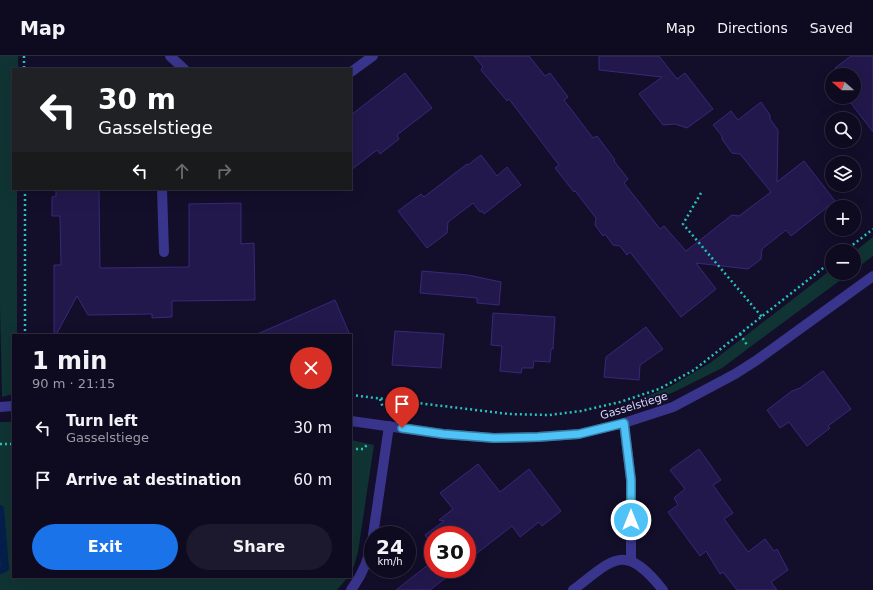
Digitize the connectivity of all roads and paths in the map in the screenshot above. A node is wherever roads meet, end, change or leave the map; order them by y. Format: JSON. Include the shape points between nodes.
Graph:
{"nodes":[{"id":1,"x":24,"y":56,"type":"edge"},
{"id":2,"x":170,"y":56,"type":"edge"},
{"id":3,"x":373,"y":56,"type":"edge"},
{"id":4,"x":24,"y":68,"type":"edge"},
{"id":5,"x":183,"y":68,"type":"edge"},
{"id":6,"x":352,"y":71,"type":"edge"},
{"id":7,"x":25,"y":190,"type":"edge"},
{"id":8,"x":162,"y":190,"type":"edge"},
{"id":9,"x":701,"y":193,"type":"dead end"},
{"id":10,"x":873,"y":229,"type":"edge"},
{"id":11,"x":854,"y":244,"type":"edge"},
{"id":12,"x":164,"y":252,"type":"dead end"},
{"id":13,"x":825,"y":268,"type":"edge"},
{"id":14,"x":873,"y":276,"type":"edge"},
{"id":15,"x":762,"y":317,"type":"junction"},
{"id":16,"x":25,"y":334,"type":"edge"},
{"id":17,"x":352,"y":395,"type":"edge"},
{"id":18,"x":12,"y":406,"type":"edge"},
{"id":19,"x":0,"y":407,"type":"edge"},
{"id":20,"x":352,"y":421,"type":"edge"},
{"id":21,"x":624,"y":423,"type":"junction"},
{"id":22,"x":389,"y":426,"type":"junction"},
{"id":23,"x":0,"y":444,"type":"edge"},
{"id":24,"x":12,"y":444,"type":"edge"},
{"id":25,"x":374,"y":526,"type":"edge"},
{"id":26,"x":631,"y":560,"type":"junction"},
{"id":27,"x":364,"y":570,"type":"edge"},
{"id":28,"x":351,"y":590,"type":"edge"},
{"id":29,"x":573,"y":590,"type":"edge"},
{"id":30,"x":663,"y":590,"type":"edge"}],
"edges":[{"from":1,"to":4,"type":"path"},
{"from":2,"to":5,"type":"street"},
{"from":3,"to":6,"type":"street"},
{"from":7,"to":16,"type":"path"},
{"from":8,"to":12,"type":"street"},
{"from":9,"to":15,"type":"path","via":[[683,224]]},
{"from":10,"to":11,"type":"path"},
{"from":13,"to":15,"type":"path"},
{"from":14,"to":21,"type":"street","name":"Gasselstiege","via":[[735,374],[673,407]]},
{"from":15,"to":17,"type":"path","via":[[694,370],[659,389],[581,411],[550,415],[509,414]]},
{"from":18,"to":19,"type":"street"},
{"from":20,"to":22,"type":"street","name":"Gasselstiege"},
{"from":21,"to":22,"type":"street","name":"Gasselstiege","via":[[579,434],[501,438],[443,434]]},
{"from":21,"to":26,"type":"street","via":[[631,480]]},
{"from":22,"to":25,"type":"street"},
{"from":23,"to":24,"type":"path"},
{"from":26,"to":29,"type":"street","via":[[624,559],[603,567]]},
{"from":26,"to":30,"type":"street","via":[[648,573]]},
{"from":27,"to":28,"type":"street"}]}
